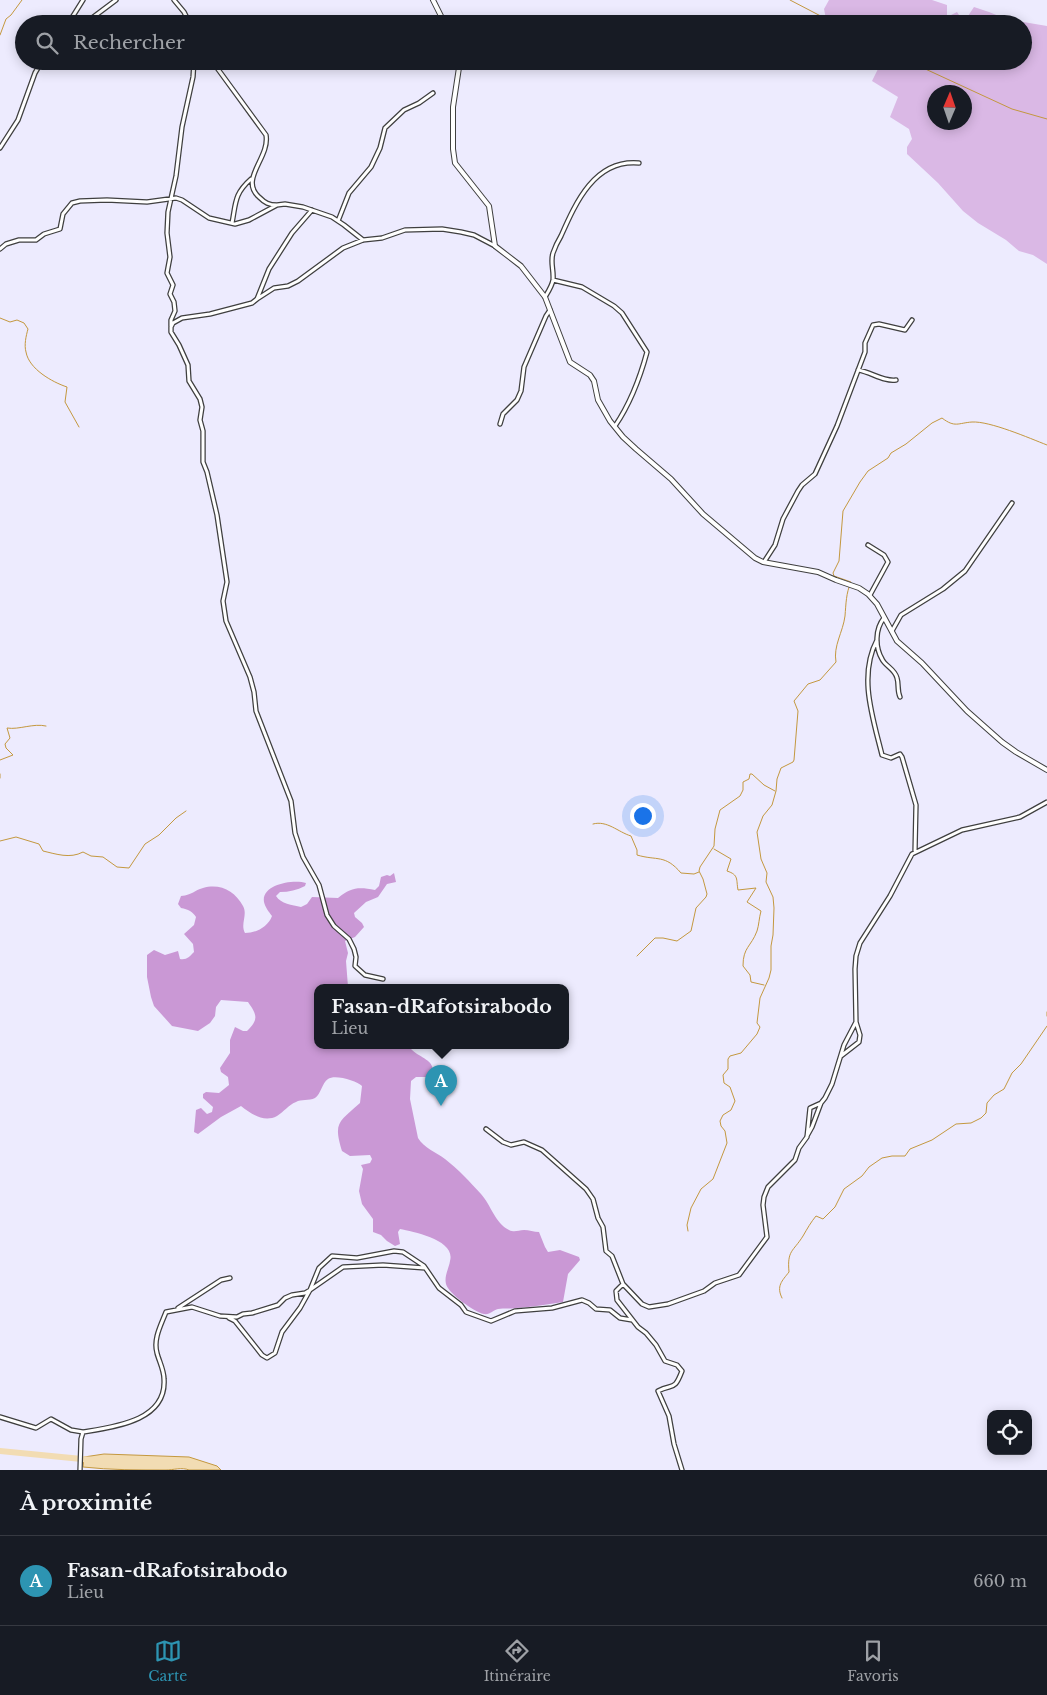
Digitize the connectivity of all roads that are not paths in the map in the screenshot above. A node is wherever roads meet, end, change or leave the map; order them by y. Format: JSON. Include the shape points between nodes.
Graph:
{"nodes":[{"id":1,"x":83,"y":0,"type":"edge"},
{"id":2,"x":116,"y":0,"type":"edge"},
{"id":3,"x":174,"y":0,"type":"edge"},
{"id":4,"x":433,"y":0,"type":"edge"},
{"id":5,"x":74,"y":15,"type":"edge"},
{"id":6,"x":96,"y":15,"type":"edge"},
{"id":7,"x":186,"y":15,"type":"edge"},
{"id":8,"x":440,"y":15,"type":"edge"},
{"id":9,"x":36,"y":70,"type":"edge"},
{"id":10,"x":193,"y":70,"type":"edge"},
{"id":11,"x":219,"y":70,"type":"edge"},
{"id":12,"x":459,"y":70,"type":"edge"},
{"id":13,"x":433,"y":93,"type":"dead end"},
{"id":14,"x":0,"y":148,"type":"edge"},
{"id":15,"x":639,"y":163,"type":"dead end"},
{"id":16,"x":253,"y":177,"type":"junction"},
{"id":17,"x":169,"y":200,"type":"junction"},
{"id":18,"x":277,"y":205,"type":"junction"},
{"id":19,"x":312,"y":210,"type":"junction"},
{"id":20,"x":338,"y":221,"type":"junction"},
{"id":21,"x":232,"y":223,"type":"junction"},
{"id":22,"x":0,"y":240,"type":"edge"},
{"id":23,"x":363,"y":240,"type":"junction"},
{"id":24,"x":6,"y":244,"type":"junction"},
{"id":25,"x":495,"y":246,"type":"junction"},
{"id":26,"x":0,"y":249,"type":"edge"},
{"id":27,"x":552,"y":280,"type":"junction"},
{"id":28,"x":545,"y":297,"type":"junction"},
{"id":29,"x":256,"y":299,"type":"junction"},
{"id":30,"x":550,"y":310,"type":"junction"},
{"id":31,"x":912,"y":320,"type":"dead end"},
{"id":32,"x":171,"y":327,"type":"junction"},
{"id":33,"x":858,"y":370,"type":"junction"},
{"id":34,"x":896,"y":380,"type":"dead end"},
{"id":35,"x":500,"y":424,"type":"dead end"},
{"id":36,"x":615,"y":426,"type":"junction"},
{"id":37,"x":1012,"y":503,"type":"dead end"},
{"id":38,"x":868,"y":545,"type":"dead end"},
{"id":39,"x":764,"y":562,"type":"junction"},
{"id":40,"x":870,"y":595,"type":"junction"},
{"id":41,"x":884,"y":618,"type":"junction"},
{"id":42,"x":892,"y":631,"type":"junction"},
{"id":43,"x":877,"y":640,"type":"junction"},
{"id":44,"x":900,"y":697,"type":"dead end"},
{"id":45,"x":1047,"y":770,"type":"edge"},
{"id":46,"x":1047,"y":802,"type":"edge"},
{"id":47,"x":915,"y":851,"type":"junction"},
{"id":48,"x":383,"y":979,"type":"dead end"},
{"id":49,"x":856,"y":1022,"type":"junction"},
{"id":50,"x":841,"y":1056,"type":"junction"},
{"id":51,"x":821,"y":1103,"type":"junction"},
{"id":52,"x":486,"y":1129,"type":"dead end"},
{"id":53,"x":807,"y":1137,"type":"junction"},
{"id":54,"x":426,"y":1268,"type":"junction"},
{"id":55,"x":230,"y":1278,"type":"dead end"},
{"id":56,"x":623,"y":1284,"type":"junction"},
{"id":57,"x":310,"y":1290,"type":"junction"},
{"id":58,"x":176,"y":1310,"type":"junction"},
{"id":59,"x":228,"y":1317,"type":"junction"},
{"id":60,"x":633,"y":1320,"type":"junction"},
{"id":61,"x":0,"y":1417,"type":"edge"},
{"id":62,"x":83,"y":1432,"type":"junction"},
{"id":63,"x":80,"y":1470,"type":"edge"},
{"id":64,"x":682,"y":1470,"type":"edge"}],
"edges":[{"from":1,"to":5,"type":"street"},
{"from":2,"to":6,"type":"street"},
{"from":3,"to":7,"type":"street"},
{"from":4,"to":8,"type":"street"},
{"from":9,"to":14,"type":"street","via":[[18,120]]},
{"from":10,"to":17,"type":"street"},
{"from":11,"to":16,"type":"street","via":[[266,135],[264,153]]},
{"from":12,"to":25,"type":"street","via":[[453,106],[455,163],[489,206]]},
{"from":13,"to":20,"type":"street","via":[[404,110],[385,128],[372,167],[349,193]]},
{"from":15,"to":27,"type":"street","via":[[621,164],[602,172],[585,190],[553,252]]},
{"from":16,"to":18,"type":"street","via":[[252,186],[257,195],[266,204]]},
{"from":16,"to":21,"type":"street","via":[[236,199]]},
{"from":17,"to":21,"type":"street","via":[[182,200],[209,218]]},
{"from":17,"to":24,"type":"street","via":[[72,203],[62,214],[60,229],[36,240]]},
{"from":17,"to":32,"type":"street","via":[[168,273],[173,285],[170,294],[175,305]]},
{"from":18,"to":19,"type":"street"},
{"from":18,"to":21,"type":"street","via":[[249,220]]},
{"from":19,"to":20,"type":"street"},
{"from":19,"to":29,"type":"street","via":[[269,268]]},
{"from":20,"to":23,"type":"street"},
{"from":22,"to":24,"type":"street"},
{"from":23,"to":25,"type":"street","via":[[405,230],[442,229],[474,235]]},
{"from":23,"to":29,"type":"street","via":[[344,248],[298,281],[274,288]]},
{"from":24,"to":26,"type":"street"},
{"from":25,"to":28,"type":"street","via":[[521,266]]},
{"from":27,"to":28,"type":"street"},
{"from":27,"to":36,"type":"street","via":[[582,287],[614,306],[647,352],[636,388]]},
{"from":28,"to":30,"type":"street"},
{"from":29,"to":32,"type":"street","via":[[240,307],[182,318]]},
{"from":30,"to":35,"type":"street","via":[[524,367],[521,391],[503,414]]},
{"from":30,"to":36,"type":"street","via":[[570,362],[594,380],[598,400]]},
{"from":31,"to":33,"type":"street","via":[[905,330],[873,325]]},
{"from":32,"to":48,"type":"street","via":[[202,408],[203,462],[217,514],[227,582],[223,601],[226,621],[250,677],[256,711],[291,802],[295,833],[303,857],[319,885],[327,916],[349,939],[356,956],[354,966],[365,975]]},
{"from":33,"to":34,"type":"street"},
{"from":33,"to":39,"type":"street","via":[[815,474],[798,491],[775,545]]},
{"from":36,"to":39,"type":"street","via":[[703,514]]},
{"from":37,"to":42,"type":"street","via":[[964,571],[900,615]]},
{"from":38,"to":40,"type":"street","via":[[884,555],[888,562]]},
{"from":39,"to":40,"type":"street","via":[[808,569]]},
{"from":40,"to":41,"type":"street"},
{"from":41,"to":42,"type":"street"},
{"from":41,"to":43,"type":"street"},
{"from":42,"to":45,"type":"street","via":[[896,641],[922,663],[974,718],[1009,748]]},
{"from":43,"to":44,"type":"street","via":[[882,660],[897,676]]},
{"from":43,"to":47,"type":"street","via":[[867,683],[870,705],[883,756],[902,756],[916,805]]},
{"from":46,"to":47,"type":"street","via":[[1020,817],[962,830]]},
{"from":47,"to":49,"type":"street","via":[[860,942],[855,969]]},
{"from":49,"to":50,"type":"street"},
{"from":49,"to":50,"type":"street","via":[[859,1042]]},
{"from":50,"to":51,"type":"street","via":[[832,1084]]},
{"from":51,"to":53,"type":"street"},
{"from":51,"to":53,"type":"street","via":[[810,1108]]},
{"from":52,"to":56,"type":"street","via":[[503,1142],[511,1145],[524,1142],[542,1150],[586,1189],[603,1227],[606,1251],[612,1256]]},
{"from":53,"to":56,"type":"street","via":[[792,1165],[768,1187],[763,1205],[767,1237],[739,1275],[668,1304],[649,1307]]},
{"from":54,"to":57,"type":"street","via":[[343,1266]]},
{"from":54,"to":57,"type":"street","via":[[402,1252],[357,1258],[332,1256],[319,1268]]},
{"from":54,"to":60,"type":"street","via":[[439,1288],[466,1312],[491,1321],[515,1311],[552,1308],[582,1300],[596,1308],[610,1310],[620,1318]]},
{"from":55,"to":58,"type":"street","via":[[221,1280]]},
{"from":56,"to":60,"type":"street","via":[[615,1295]]},
{"from":57,"to":59,"type":"street","via":[[292,1295],[274,1307]]},
{"from":57,"to":59,"type":"street","via":[[278,1338],[275,1353],[267,1358]]},
{"from":58,"to":59,"type":"street","via":[[192,1307]]},
{"from":58,"to":62,"type":"street","via":[[166,1312],[156,1338],[164,1378],[163,1396],[153,1410],[135,1421]]},
{"from":60,"to":64,"type":"street","via":[[666,1361],[682,1371],[675,1385],[658,1391],[669,1416]]},
{"from":61,"to":62,"type":"street","via":[[36,1428],[51,1419],[71,1430]]},
{"from":62,"to":63,"type":"street"}]}
